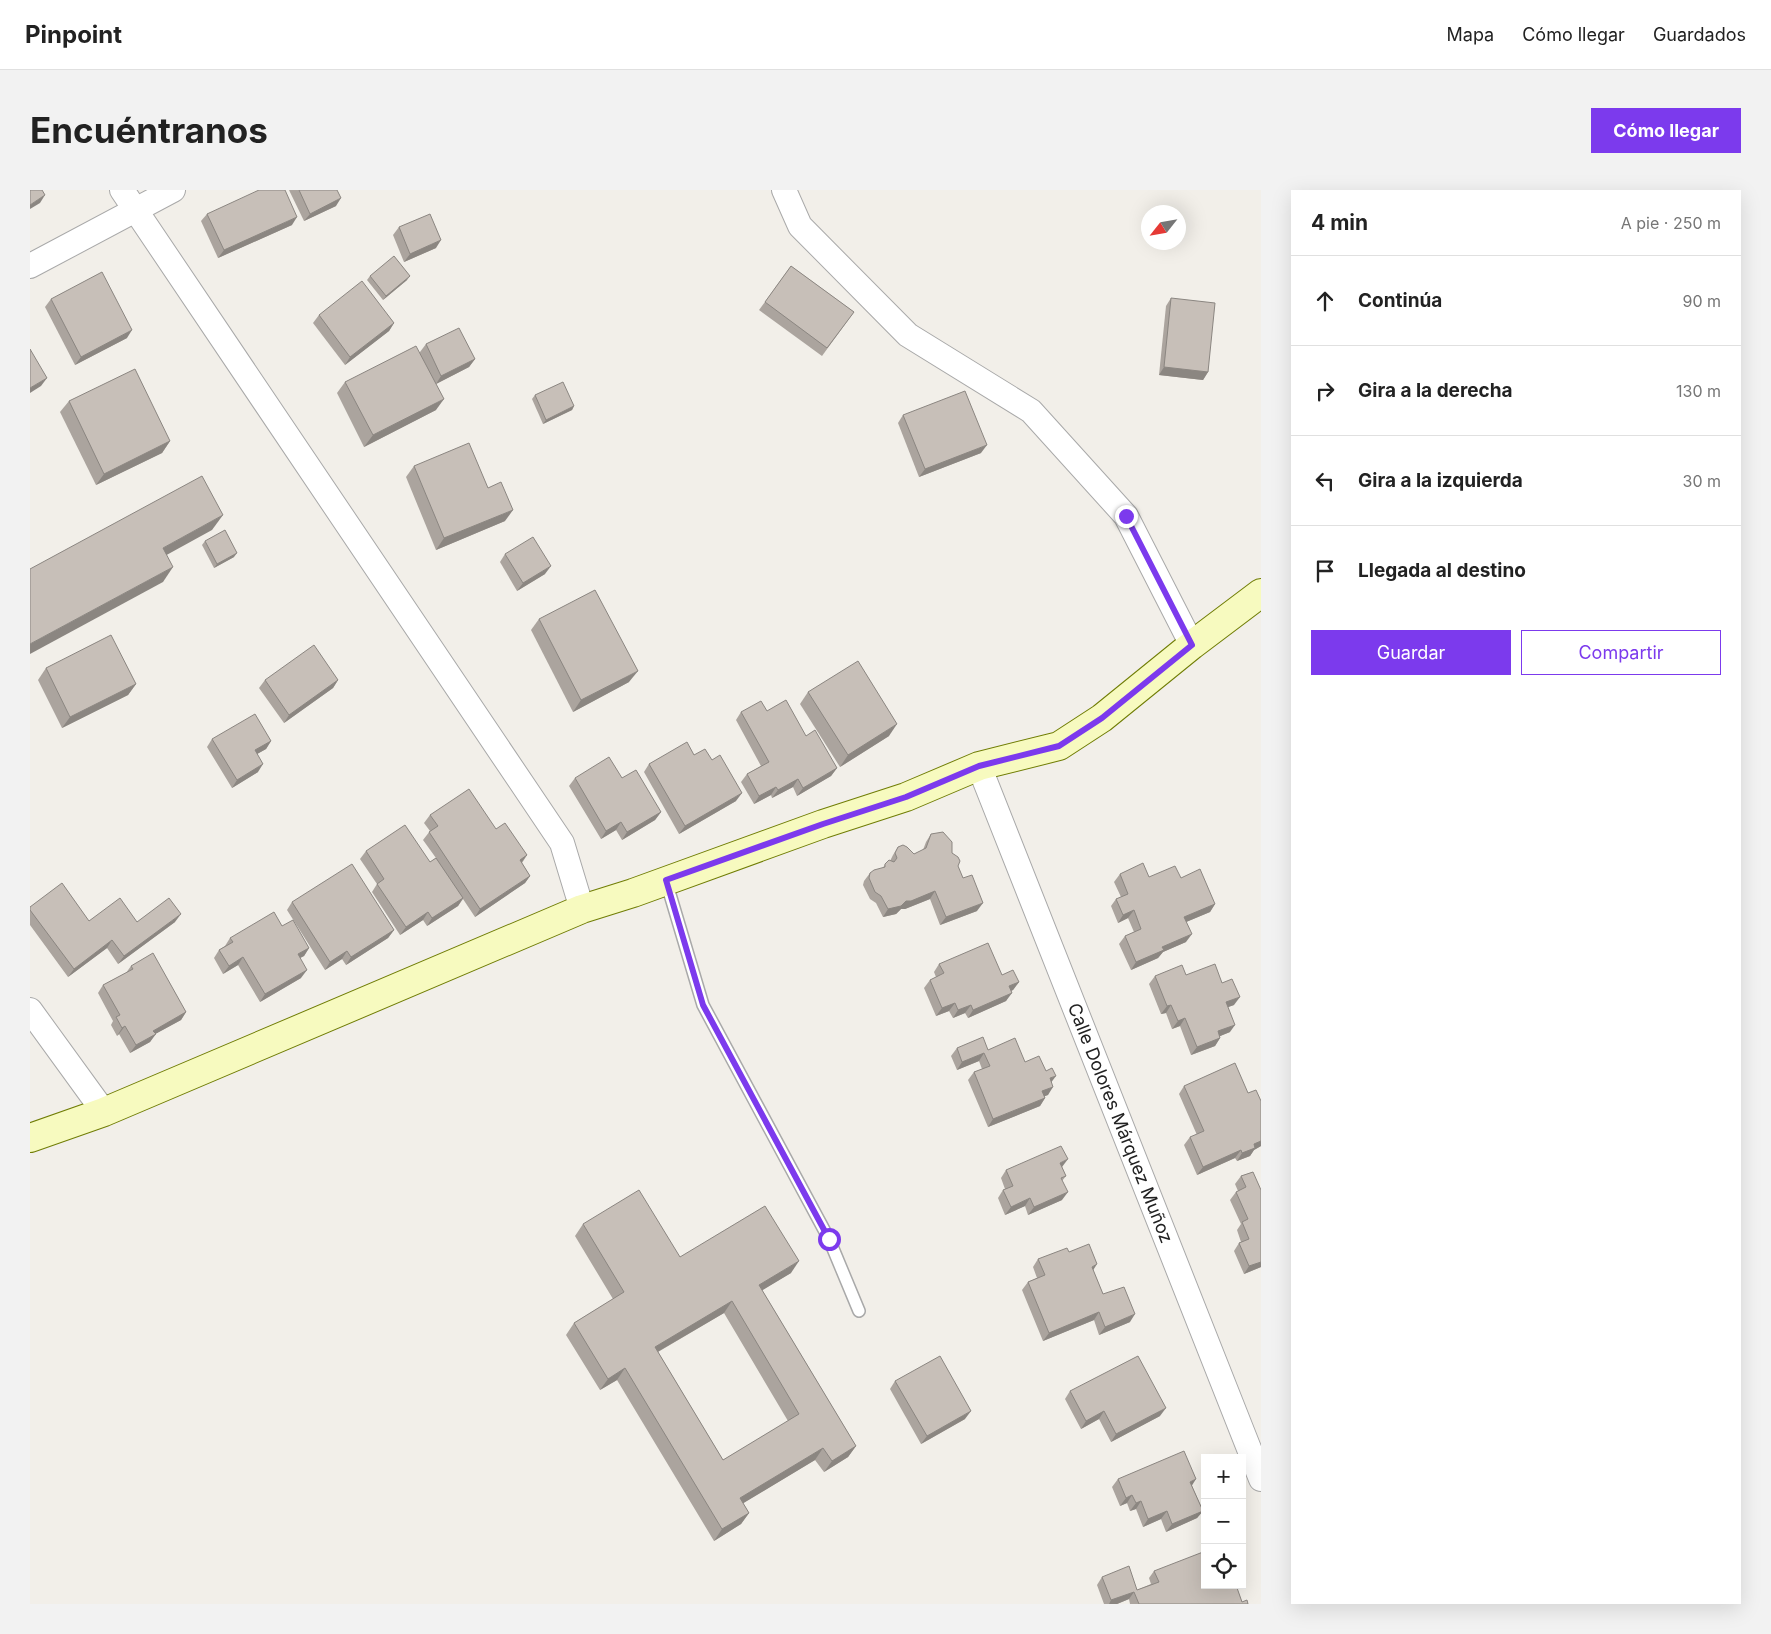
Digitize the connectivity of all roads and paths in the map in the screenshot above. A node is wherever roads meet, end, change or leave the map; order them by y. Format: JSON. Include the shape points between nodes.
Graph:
{"nodes":[{"id":1,"x":122,"y":190,"type":"edge"},
{"id":2,"x":173,"y":190,"type":"edge"},
{"id":3,"x":784,"y":190,"type":"edge"},
{"id":4,"x":136,"y":210,"type":"junction"},
{"id":5,"x":30,"y":266,"type":"edge"},
{"id":6,"x":1261,"y":593,"type":"edge"},
{"id":7,"x":1192,"y":645,"type":"junction"},
{"id":8,"x":979,"y":766,"type":"junction"},
{"id":9,"x":666,"y":880,"type":"junction"},
{"id":10,"x":582,"y":909,"type":"junction"},
{"id":11,"x":30,"y":1010,"type":"edge"},
{"id":12,"x":104,"y":1112,"type":"junction"},
{"id":13,"x":30,"y":1138,"type":"edge"},
{"id":14,"x":859,"y":1311,"type":"dead end"},
{"id":15,"x":1261,"y":1479,"type":"edge"}],
"edges":[{"from":1,"to":4,"type":"street"},
{"from":2,"to":4,"type":"street"},
{"from":3,"to":7,"type":"street","via":[[800,226],[908,334],[1031,411],[1126,516]]},
{"from":4,"to":5,"type":"street"},
{"from":4,"to":10,"type":"street","via":[[562,843]]},
{"from":6,"to":7,"type":"street"},
{"from":7,"to":8,"type":"street","via":[[1102,718],[1059,746]]},
{"from":8,"to":9,"type":"street","via":[[906,797]]},
{"from":8,"to":15,"type":"street","name":"Calle Dolores Márquez Muñoz"},
{"from":9,"to":10,"type":"street"},
{"from":9,"to":14,"type":"lane","via":[[703,1005],[829,1239]]},
{"from":10,"to":12,"type":"street"},
{"from":11,"to":12,"type":"street"},
{"from":12,"to":13,"type":"street"}]}
